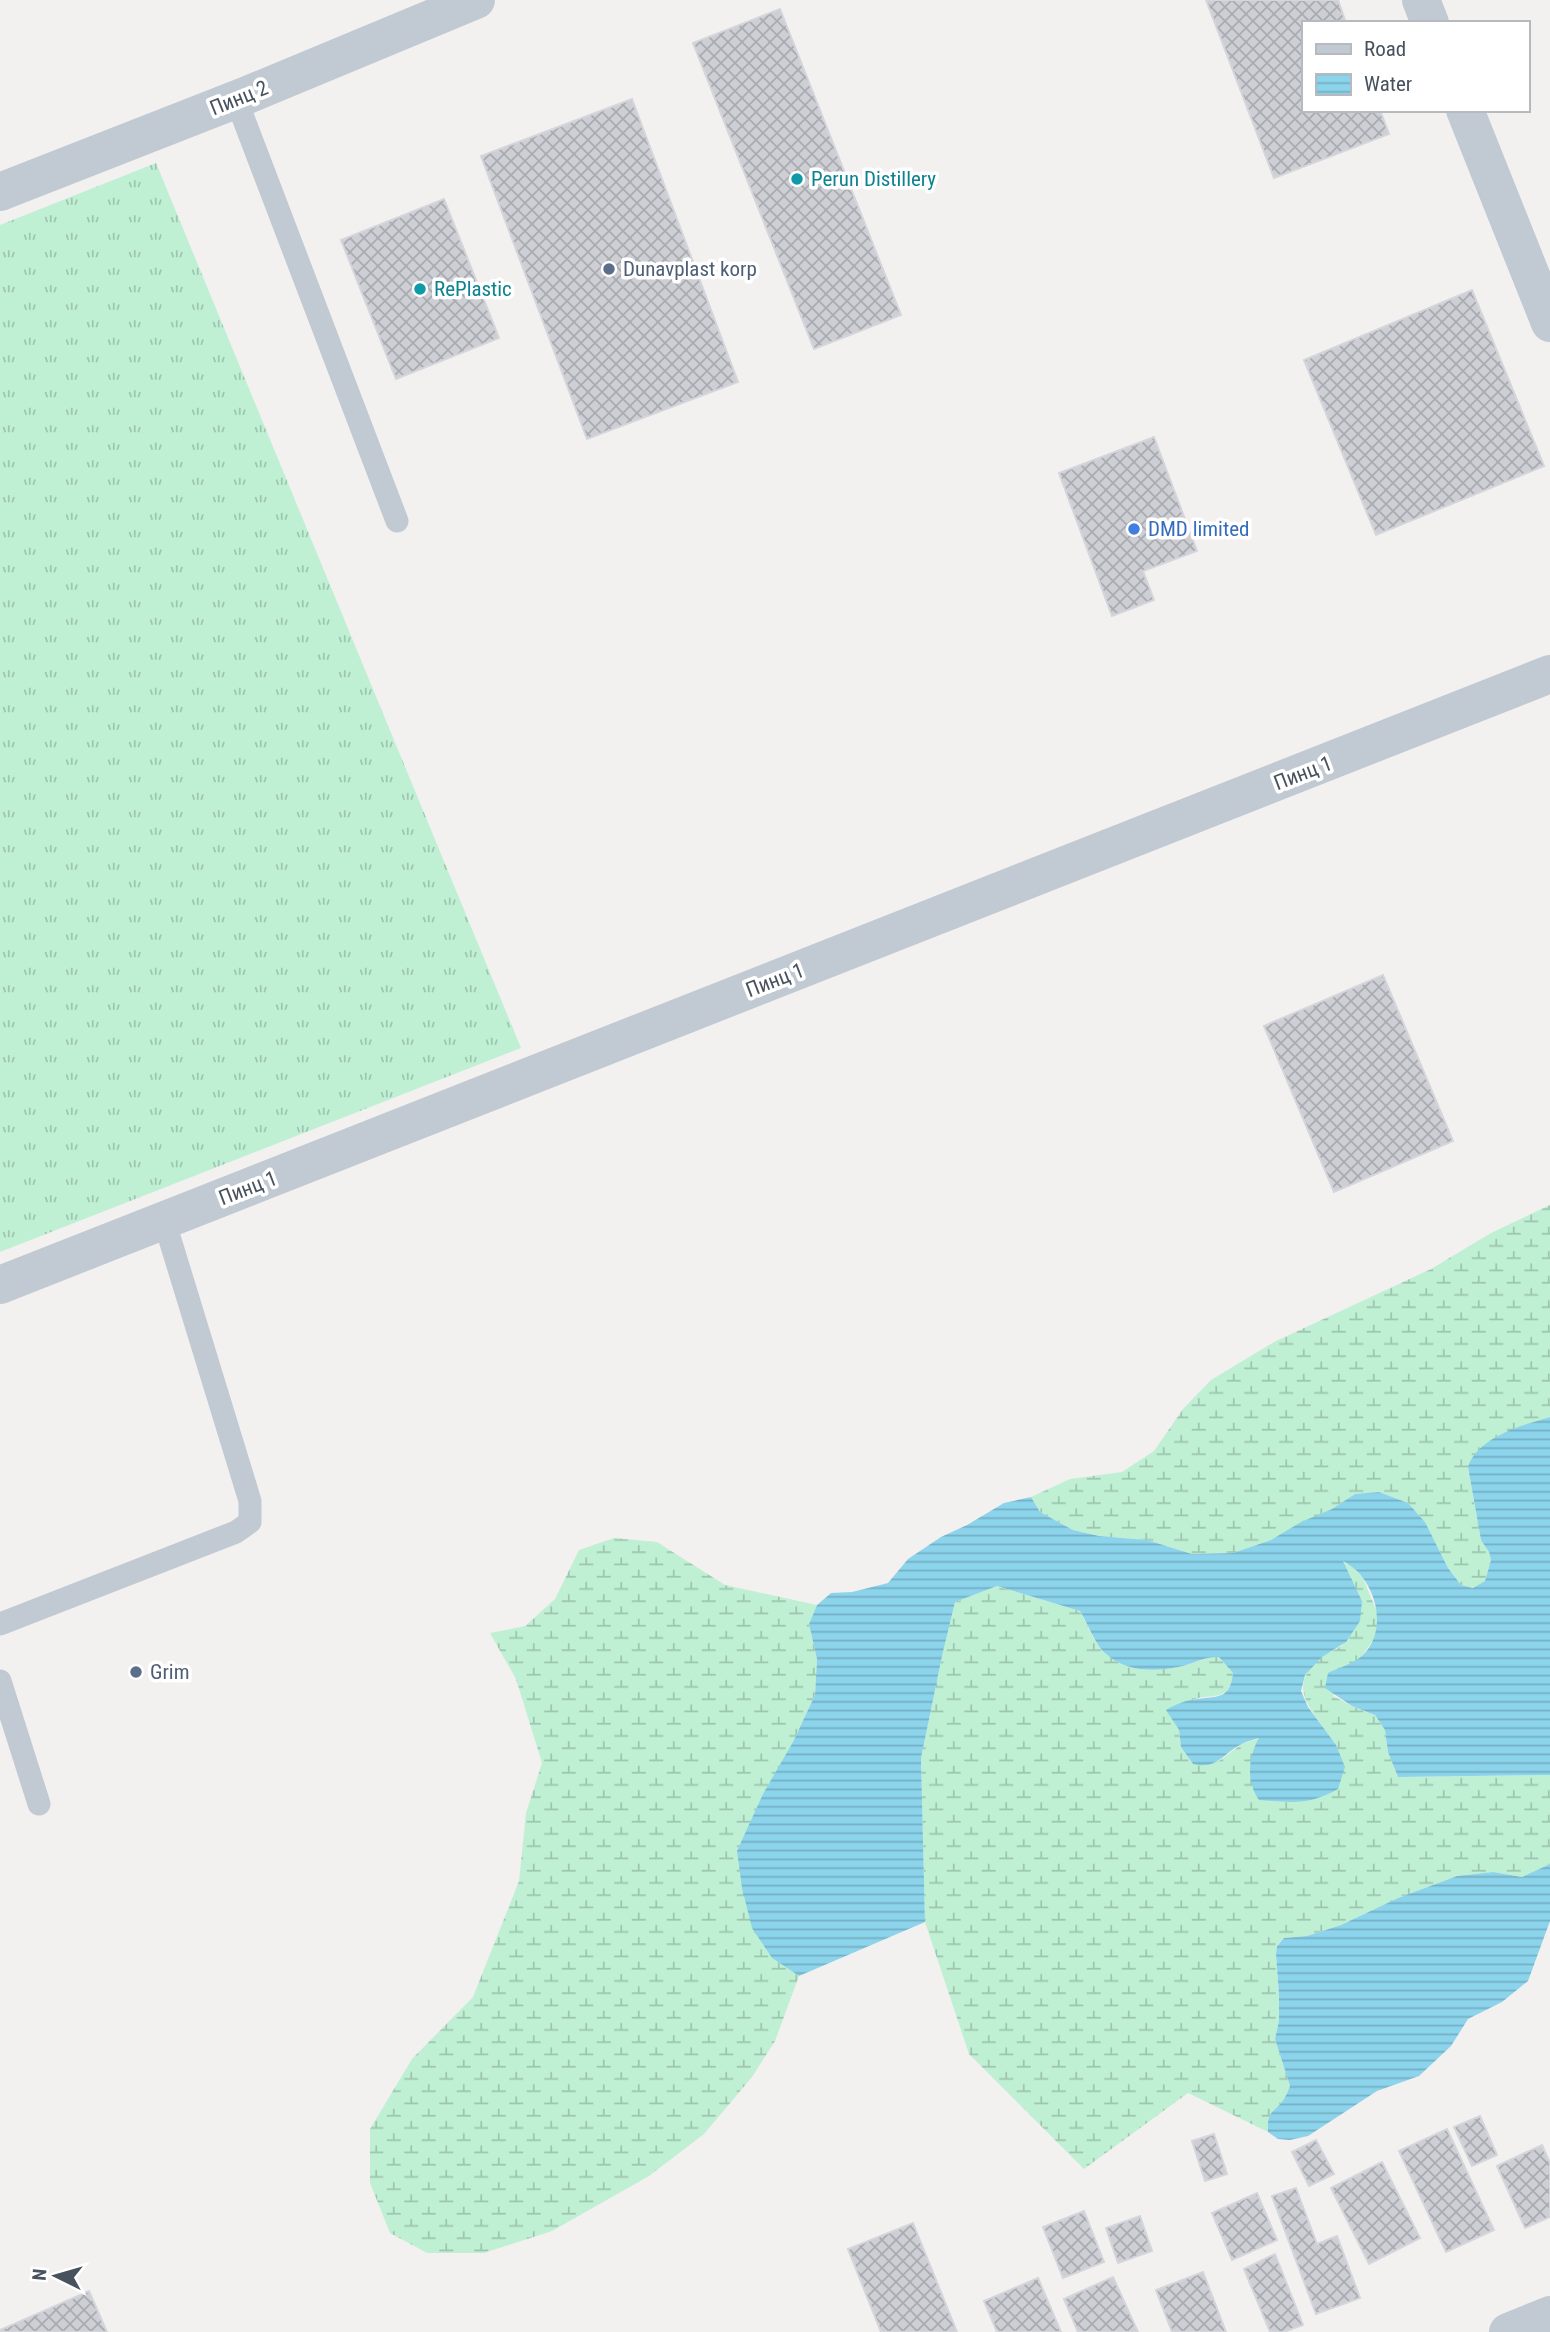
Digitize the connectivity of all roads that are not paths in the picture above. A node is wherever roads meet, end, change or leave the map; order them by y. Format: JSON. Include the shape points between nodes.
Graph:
{"nodes":[{"id":1,"x":476,"y":0,"type":"edge"},
{"id":2,"x":1421,"y":0,"type":"edge"},
{"id":3,"x":1429,"y":21,"type":"edge"},
{"id":4,"x":236,"y":99,"type":"junction"},
{"id":5,"x":1466,"y":112,"type":"edge"},
{"id":6,"x":0,"y":191,"type":"edge"},
{"id":7,"x":1550,"y":323,"type":"edge"},
{"id":8,"x":397,"y":521,"type":"dead end"},
{"id":9,"x":1550,"y":674,"type":"edge"},
{"id":10,"x":164,"y":1220,"type":"junction"},
{"id":11,"x":0,"y":1285,"type":"edge"},
{"id":12,"x":0,"y":1624,"type":"edge"},
{"id":13,"x":0,"y":1681,"type":"edge"},
{"id":14,"x":39,"y":1804,"type":"dead end"},
{"id":15,"x":1550,"y":2315,"type":"edge"},
{"id":16,"x":1508,"y":2332,"type":"edge"}],
"edges":[{"from":1,"to":4,"type":"street","name":"Пинц 2"},
{"from":2,"to":3,"type":"street"},
{"from":4,"to":6,"type":"street","name":"Пинц 2"},
{"from":4,"to":8,"type":"lane"},
{"from":5,"to":7,"type":"street"},
{"from":9,"to":10,"type":"street","name":"Пинц 1"},
{"from":10,"to":11,"type":"street","name":"Пинц 1"},
{"from":10,"to":12,"type":"lane","via":[[250,1502],[250,1522],[236,1532]]},
{"from":13,"to":14,"type":"lane"},
{"from":15,"to":16,"type":"street"}]}
